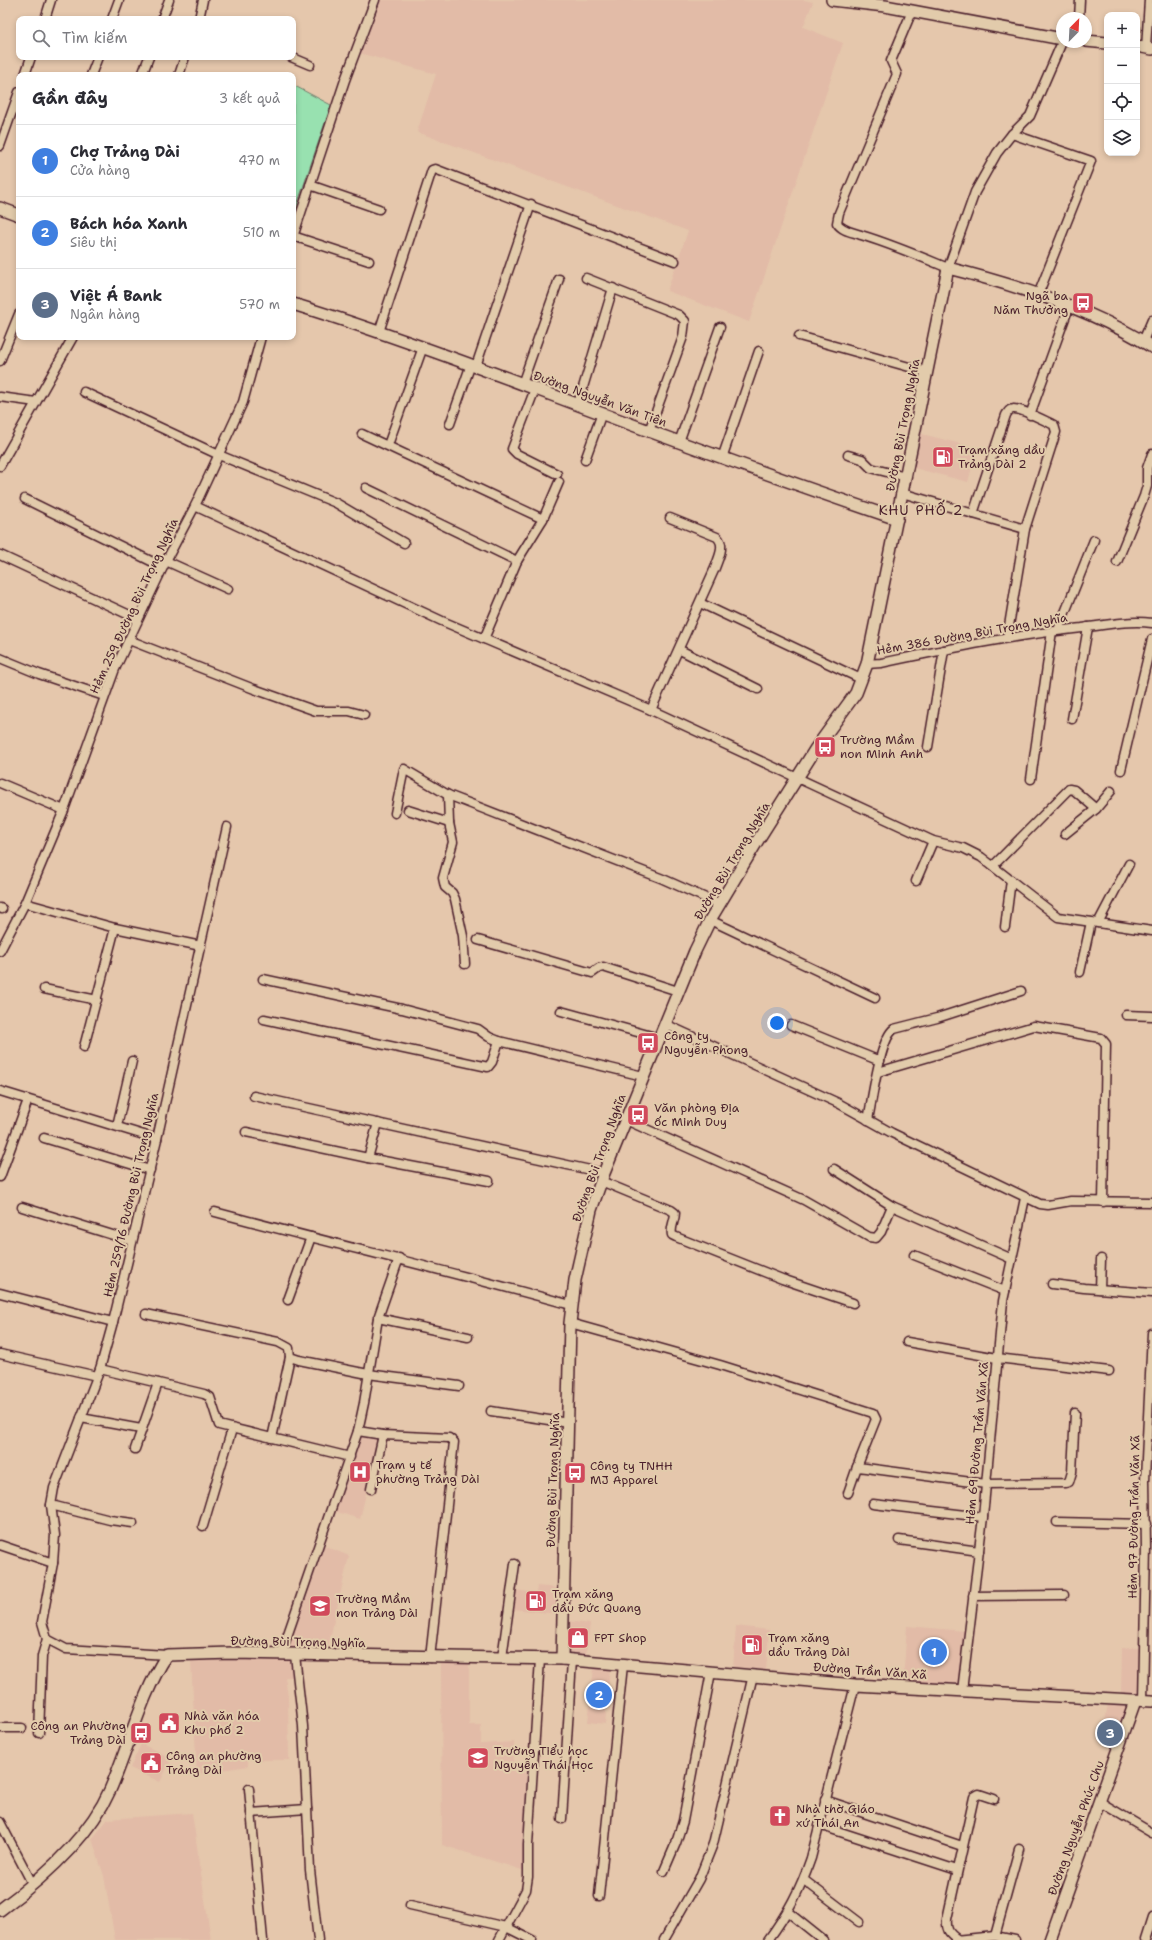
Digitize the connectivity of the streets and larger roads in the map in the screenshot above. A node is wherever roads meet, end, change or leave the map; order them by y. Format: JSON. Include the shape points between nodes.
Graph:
{"nodes":[{"id":1,"x":51,"y":0,"type":"edge"},
{"id":2,"x":119,"y":0,"type":"edge"},
{"id":3,"x":169,"y":0,"type":"edge"},
{"id":4,"x":203,"y":0,"type":"edge"},
{"id":5,"x":375,"y":0,"type":"edge"},
{"id":6,"x":832,"y":0,"type":"edge"},
{"id":7,"x":1080,"y":0,"type":"edge"},
{"id":8,"x":1149,"y":0,"type":"edge"},
{"id":9,"x":912,"y":11,"type":"junction"},
{"id":10,"x":1079,"y":12,"type":"edge"},
{"id":11,"x":46,"y":16,"type":"edge"},
{"id":12,"x":113,"y":16,"type":"edge"},
{"id":13,"x":163,"y":16,"type":"edge"},
{"id":14,"x":200,"y":16,"type":"edge"},
{"id":15,"x":1056,"y":38,"type":"edge"},
{"id":16,"x":1092,"y":42,"type":"edge"},
{"id":17,"x":1104,"y":43,"type":"edge"},
{"id":18,"x":1059,"y":48,"type":"edge"},
{"id":19,"x":1145,"y":48,"type":"edge"},
{"id":20,"x":296,"y":59,"type":"edge"},
{"id":21,"x":30,"y":60,"type":"edge"},
{"id":22,"x":97,"y":60,"type":"edge"},
{"id":23,"x":147,"y":60,"type":"edge"},
{"id":24,"x":184,"y":60,"type":"edge"},
{"id":25,"x":310,"y":65,"type":"dead end"},
{"id":26,"x":26,"y":72,"type":"edge"},
{"id":27,"x":92,"y":72,"type":"edge"},
{"id":28,"x":143,"y":72,"type":"edge"},
{"id":29,"x":180,"y":72,"type":"edge"},
{"id":30,"x":16,"y":101,"type":"edge"},
{"id":31,"x":1012,"y":134,"type":"junction"},
{"id":32,"x":0,"y":146,"type":"edge"},
{"id":33,"x":310,"y":185,"type":"junction"},
{"id":34,"x":531,"y":204,"type":"junction"},
{"id":35,"x":379,"y":209,"type":"dead end"},
{"id":36,"x":1,"y":211,"type":"edge"},
{"id":37,"x":16,"y":215,"type":"edge"},
{"id":38,"x":296,"y":227,"type":"edge"},
{"id":39,"x":296,"y":237,"type":"edge"},
{"id":40,"x":675,"y":261,"type":"dead end"},
{"id":41,"x":369,"y":262,"type":"dead end"},
{"id":42,"x":948,"y":268,"type":"junction"},
{"id":43,"x":586,"y":278,"type":"dead end"},
{"id":44,"x":559,"y":279,"type":"dead end"},
{"id":45,"x":613,"y":288,"type":"junction"},
{"id":46,"x":1038,"y":295,"type":"junction"},
{"id":47,"x":296,"y":305,"type":"edge"},
{"id":48,"x":1069,"y":307,"type":"junction"},
{"id":49,"x":1152,"y":320,"type":"edge"},
{"id":50,"x":16,"y":321,"type":"edge"},
{"id":51,"x":720,"y":327,"type":"dead end"},
{"id":52,"x":379,"y":332,"type":"junction"},
{"id":53,"x":799,"y":336,"type":"dead end"},
{"id":54,"x":71,"y":340,"type":"edge"},
{"id":55,"x":261,"y":340,"type":"edge"},
{"id":56,"x":1147,"y":344,"type":"edge"},
{"id":57,"x":422,"y":347,"type":"junction"},
{"id":58,"x":759,"y":351,"type":"dead end"},
{"id":59,"x":0,"y":361,"type":"edge"},
{"id":60,"x":474,"y":365,"type":"junction"},
{"id":61,"x":927,"y":372,"type":"junction"},
{"id":62,"x":522,"y":384,"type":"junction"},
{"id":63,"x":535,"y":389,"type":"junction"},
{"id":64,"x":84,"y":392,"type":"dead end"},
{"id":65,"x":0,"y":397,"type":"edge"},
{"id":66,"x":36,"y":402,"type":"junction"},
{"id":67,"x":578,"y":404,"type":"junction"},
{"id":68,"x":602,"y":413,"type":"junction"},
{"id":69,"x":1030,"y":415,"type":"junction"},
{"id":70,"x":450,"y":424,"type":"dead end"},
{"id":71,"x":649,"y":431,"type":"junction"},
{"id":72,"x":362,"y":434,"type":"dead end"},
{"id":73,"x":679,"y":442,"type":"junction"},
{"id":74,"x":388,"y":445,"type":"junction"},
{"id":75,"x":1152,"y":454,"type":"edge"},
{"id":76,"x":219,"y":455,"type":"junction"},
{"id":77,"x":848,"y":455,"type":"dead end"},
{"id":78,"x":722,"y":458,"type":"junction"},
{"id":79,"x":585,"y":460,"type":"dead end"},
{"id":80,"x":0,"y":466,"type":"edge"},
{"id":81,"x":906,"y":477,"type":"junction"},
{"id":82,"x":366,"y":488,"type":"dead end"},
{"id":83,"x":902,"y":493,"type":"junction"},
{"id":84,"x":25,"y":498,"type":"dead end"},
{"id":85,"x":195,"y":506,"type":"junction"},
{"id":86,"x":974,"y":514,"type":"junction"},
{"id":87,"x":670,"y":518,"type":"dead end"},
{"id":88,"x":542,"y":519,"type":"junction"},
{"id":89,"x":897,"y":519,"type":"junction"},
{"id":90,"x":1025,"y":529,"type":"junction"},
{"id":91,"x":1094,"y":540,"type":"dead end"},
{"id":92,"x":404,"y":543,"type":"dead end"},
{"id":93,"x":0,"y":556,"type":"edge"},
{"id":94,"x":517,"y":561,"type":"junction"},
{"id":95,"x":1117,"y":562,"type":"dead end"},
{"id":96,"x":165,"y":564,"type":"junction"},
{"id":97,"x":228,"y":590,"type":"dead end"},
{"id":98,"x":700,"y":603,"type":"junction"},
{"id":99,"x":138,"y":619,"type":"junction"},
{"id":100,"x":1152,"y":623,"type":"edge"},
{"id":101,"x":1088,"y":627,"type":"junction"},
{"id":102,"x":1055,"y":631,"type":"junction"},
{"id":103,"x":1007,"y":638,"type":"junction"},
{"id":104,"x":484,"y":639,"type":"junction"},
{"id":105,"x":1152,"y":639,"type":"edge"},
{"id":106,"x":129,"y":640,"type":"junction"},
{"id":107,"x":680,"y":650,"type":"junction"},
{"id":108,"x":944,"y":650,"type":"junction"},
{"id":109,"x":0,"y":658,"type":"edge"},
{"id":110,"x":867,"y":664,"type":"junction"},
{"id":111,"x":861,"y":679,"type":"junction"},
{"id":112,"x":758,"y":689,"type":"dead end"},
{"id":113,"x":104,"y":696,"type":"junction"},
{"id":114,"x":651,"y":710,"type":"junction"},
{"id":115,"x":364,"y":715,"type":"dead end"},
{"id":116,"x":1072,"y":719,"type":"dead end"},
{"id":117,"x":928,"y":747,"type":"dead end"},
{"id":118,"x":1121,"y":770,"type":"dead end"},
{"id":119,"x":798,"y":778,"type":"junction"},
{"id":120,"x":1031,"y":779,"type":"dead end"},
{"id":121,"x":0,"y":783,"type":"edge"},
{"id":122,"x":1112,"y":791,"type":"dead end"},
{"id":123,"x":448,"y":795,"type":"junction"},
{"id":124,"x":1096,"y":809,"type":"junction"},
{"id":125,"x":64,"y":810,"type":"junction"},
{"id":126,"x":408,"y":810,"type":"dead end"},
{"id":127,"x":395,"y":813,"type":"dead end"},
{"id":128,"x":449,"y":823,"type":"junction"},
{"id":129,"x":227,"y":827,"type":"dead end"},
{"id":130,"x":1065,"y":834,"type":"dead end"},
{"id":131,"x":933,"y":842,"type":"junction"},
{"id":132,"x":1130,"y":864,"type":"dead end"},
{"id":133,"x":993,"y":866,"type":"junction"},
{"id":134,"x":1011,"y":880,"type":"junction"},
{"id":135,"x":916,"y":881,"type":"dead end"},
{"id":136,"x":25,"y":903,"type":"junction"},
{"id":137,"x":719,"y":904,"type":"junction"},
{"id":138,"x":710,"y":920,"type":"junction"},
{"id":139,"x":1094,"y":923,"type":"junction"},
{"id":140,"x":1005,"y":927,"type":"dead end"},
{"id":141,"x":115,"y":928,"type":"junction"},
{"id":142,"x":1152,"y":931,"type":"edge"},
{"id":143,"x":478,"y":940,"type":"dead end"},
{"id":144,"x":201,"y":946,"type":"junction"},
{"id":145,"x":0,"y":952,"type":"edge"},
{"id":146,"x":465,"y":964,"type":"dead end"},
{"id":147,"x":1080,"y":972,"type":"dead end"},
{"id":148,"x":263,"y":979,"type":"dead end"},
{"id":149,"x":44,"y":988,"type":"dead end"},
{"id":150,"x":678,"y":991,"type":"junction"},
{"id":151,"x":1021,"y":991,"type":"dead end"},
{"id":152,"x":875,"y":998,"type":"dead end"},
{"id":153,"x":97,"y":1000,"type":"junction"},
{"id":154,"x":561,"y":1011,"type":"dead end"},
{"id":155,"x":1126,"y":1015,"type":"dead end"},
{"id":156,"x":1152,"y":1016,"type":"edge"},
{"id":157,"x":264,"y":1019,"type":"dead end"},
{"id":158,"x":665,"y":1024,"type":"junction"},
{"id":159,"x":791,"y":1025,"type":"dead end"},
{"id":160,"x":659,"y":1038,"type":"junction"},
{"id":161,"x":499,"y":1041,"type":"junction"},
{"id":162,"x":84,"y":1047,"type":"dead end"},
{"id":163,"x":132,"y":1061,"type":"dead end"},
{"id":164,"x":880,"y":1061,"type":"junction"},
{"id":165,"x":878,"y":1072,"type":"junction"},
{"id":166,"x":643,"y":1076,"type":"junction"},
{"id":167,"x":0,"y":1091,"type":"edge"},
{"id":168,"x":254,"y":1096,"type":"dead end"},
{"id":169,"x":28,"y":1100,"type":"junction"},
{"id":170,"x":626,"y":1120,"type":"junction"},
{"id":171,"x":868,"y":1120,"type":"junction"},
{"id":172,"x":378,"y":1123,"type":"junction"},
{"id":173,"x":117,"y":1126,"type":"junction"},
{"id":174,"x":246,"y":1132,"type":"dead end"},
{"id":175,"x":44,"y":1138,"type":"dead end"},
{"id":176,"x":157,"y":1140,"type":"junction"},
{"id":177,"x":368,"y":1158,"type":"junction"},
{"id":178,"x":834,"y":1169,"type":"dead end"},
{"id":179,"x":150,"y":1170,"type":"junction"},
{"id":180,"x":0,"y":1177,"type":"edge"},
{"id":181,"x":603,"y":1177,"type":"junction"},
{"id":182,"x":489,"y":1181,"type":"dead end"},
{"id":183,"x":1025,"y":1198,"type":"junction"},
{"id":184,"x":1103,"y":1202,"type":"junction"},
{"id":185,"x":1152,"y":1202,"type":"edge"},
{"id":186,"x":892,"y":1206,"type":"junction"},
{"id":187,"x":22,"y":1207,"type":"dead end"},
{"id":188,"x":215,"y":1212,"type":"dead end"},
{"id":189,"x":311,"y":1238,"type":"junction"},
{"id":190,"x":132,"y":1241,"type":"junction"},
{"id":191,"x":914,"y":1255,"type":"dead end"},
{"id":192,"x":399,"y":1258,"type":"junction"},
{"id":193,"x":1101,"y":1258,"type":"dead end"},
{"id":194,"x":1012,"y":1259,"type":"junction"},
{"id":195,"x":1052,"y":1284,"type":"dead end"},
{"id":196,"x":1100,"y":1289,"type":"junction"},
{"id":197,"x":1005,"y":1291,"type":"junction"},
{"id":198,"x":0,"y":1293,"type":"edge"},
{"id":199,"x":1152,"y":1293,"type":"edge"},
{"id":200,"x":288,"y":1300,"type":"dead end"},
{"id":201,"x":853,"y":1303,"type":"dead end"},
{"id":202,"x":571,"y":1305,"type":"junction"},
{"id":203,"x":146,"y":1314,"type":"dead end"},
{"id":204,"x":378,"y":1318,"type":"junction"},
{"id":205,"x":113,"y":1322,"type":"junction"},
{"id":206,"x":570,"y":1323,"type":"junction"},
{"id":207,"x":1152,"y":1333,"type":"edge"},
{"id":208,"x":468,"y":1337,"type":"dead end"},
{"id":209,"x":907,"y":1342,"type":"dead end"},
{"id":210,"x":1152,"y":1345,"type":"edge"},
{"id":211,"x":0,"y":1354,"type":"edge"},
{"id":212,"x":290,"y":1356,"type":"junction"},
{"id":213,"x":997,"y":1358,"type":"junction"},
{"id":214,"x":1109,"y":1371,"type":"dead end"},
{"id":215,"x":99,"y":1373,"type":"junction"},
{"id":216,"x":368,"y":1374,"type":"junction"},
{"id":217,"x":158,"y":1383,"type":"junction"},
{"id":218,"x":459,"y":1386,"type":"dead end"},
{"id":219,"x":491,"y":1411,"type":"dead end"},
{"id":220,"x":1076,"y":1413,"type":"dead end"},
{"id":221,"x":81,"y":1418,"type":"junction"},
{"id":222,"x":568,"y":1423,"type":"junction"},
{"id":223,"x":232,"y":1428,"type":"junction"},
{"id":224,"x":141,"y":1429,"type":"junction"},
{"id":225,"x":358,"y":1431,"type":"junction"},
{"id":226,"x":383,"y":1435,"type":"junction"},
{"id":227,"x":272,"y":1438,"type":"junction"},
{"id":228,"x":135,"y":1449,"type":"dead end"},
{"id":229,"x":350,"y":1457,"type":"junction"},
{"id":230,"x":857,"y":1467,"type":"junction"},
{"id":231,"x":1149,"y":1480,"type":"edge"},
{"id":232,"x":986,"y":1484,"type":"junction"},
{"id":233,"x":370,"y":1489,"type":"dead end"},
{"id":234,"x":848,"y":1493,"type":"dead end"},
{"id":235,"x":873,"y":1504,"type":"dead end"},
{"id":236,"x":51,"y":1505,"type":"junction"},
{"id":237,"x":983,"y":1517,"type":"junction"},
{"id":238,"x":1057,"y":1522,"type":"dead end"},
{"id":239,"x":133,"y":1523,"type":"dead end"},
{"id":240,"x":1147,"y":1524,"type":"junction"},
{"id":241,"x":203,"y":1526,"type":"dead end"},
{"id":242,"x":899,"y":1540,"type":"dead end"},
{"id":243,"x":0,"y":1545,"type":"edge"},
{"id":244,"x":979,"y":1551,"type":"junction"},
{"id":245,"x":53,"y":1563,"type":"junction"},
{"id":246,"x":515,"y":1564,"type":"dead end"},
{"id":247,"x":1064,"y":1595,"type":"dead end"},
{"id":248,"x":973,"y":1596,"type":"junction"},
{"id":249,"x":47,"y":1639,"type":"junction"},
{"id":250,"x":281,"y":1654,"type":"junction"},
{"id":251,"x":167,"y":1655,"type":"junction"},
{"id":252,"x":295,"y":1655,"type":"junction"},
{"id":253,"x":430,"y":1658,"type":"junction"},
{"id":254,"x":502,"y":1658,"type":"junction"},
{"id":255,"x":540,"y":1659,"type":"junction"},
{"id":256,"x":567,"y":1660,"type":"junction"},
{"id":257,"x":623,"y":1665,"type":"junction"},
{"id":258,"x":711,"y":1672,"type":"junction"},
{"id":259,"x":752,"y":1675,"type":"junction"},
{"id":260,"x":856,"y":1684,"type":"junction"},
{"id":261,"x":962,"y":1691,"type":"junction"},
{"id":262,"x":1143,"y":1701,"type":"edge"},
{"id":263,"x":0,"y":1728,"type":"edge"},
{"id":264,"x":22,"y":1728,"type":"dead end"},
{"id":265,"x":39,"y":1733,"type":"dead end"},
{"id":266,"x":249,"y":1789,"type":"dead end"},
{"id":267,"x":994,"y":1799,"type":"dead end"},
{"id":268,"x":825,"y":1800,"type":"junction"},
{"id":269,"x":1100,"y":1802,"type":"junction"},
{"id":270,"x":307,"y":1809,"type":"junction"},
{"id":271,"x":251,"y":1813,"type":"junction"},
{"id":272,"x":562,"y":1819,"type":"dead end"},
{"id":273,"x":0,"y":1822,"type":"edge"},
{"id":274,"x":819,"y":1825,"type":"junction"},
{"id":275,"x":1152,"y":1833,"type":"edge"},
{"id":276,"x":962,"y":1846,"type":"junction"},
{"id":277,"x":1019,"y":1849,"type":"dead end"},
{"id":278,"x":957,"y":1870,"type":"junction"},
{"id":279,"x":664,"y":1871,"type":"dead end"},
{"id":280,"x":804,"y":1880,"type":"junction"},
{"id":281,"x":33,"y":1885,"type":"junction"},
{"id":282,"x":599,"y":1896,"type":"dead end"},
{"id":283,"x":410,"y":1905,"type":"dead end"},
{"id":284,"x":0,"y":1910,"type":"edge"},
{"id":285,"x":788,"y":1912,"type":"junction"},
{"id":286,"x":1152,"y":1918,"type":"edge"},
{"id":287,"x":859,"y":1922,"type":"dead end"},
{"id":288,"x":506,"y":1927,"type":"junction"},
{"id":289,"x":995,"y":1936,"type":"junction"},
{"id":290,"x":263,"y":1940,"type":"edge"},
{"id":291,"x":318,"y":1940,"type":"edge"},
{"id":292,"x":499,"y":1940,"type":"edge"},
{"id":293,"x":532,"y":1940,"type":"edge"},
{"id":294,"x":664,"y":1940,"type":"edge"},
{"id":295,"x":768,"y":1940,"type":"edge"},
{"id":296,"x":823,"y":1940,"type":"edge"},
{"id":297,"x":956,"y":1940,"type":"edge"},
{"id":298,"x":1015,"y":1940,"type":"edge"},
{"id":299,"x":1050,"y":1940,"type":"edge"},
{"id":300,"x":1145,"y":1940,"type":"edge"}],
"edges":[{"from":1,"to":11,"type":"street"},
{"from":2,"to":12,"type":"street"},
{"from":3,"to":13,"type":"street"},
{"from":4,"to":14,"type":"street"},
{"from":5,"to":33,"type":"street"},
{"from":6,"to":9,"type":"street"},
{"from":7,"to":10,"type":"street"},
{"from":8,"to":19,"type":"street"},
{"from":9,"to":15,"type":"street"},
{"from":9,"to":42,"type":"street","via":[[891,61],[897,74],[837,223],[839,227],[848,231],[883,241]]},
{"from":16,"to":17,"type":"street"},
{"from":18,"to":31,"type":"street","via":[[1030,116]]},
{"from":20,"to":25,"type":"street"},
{"from":21,"to":26,"type":"street"},
{"from":22,"to":27,"type":"street"},
{"from":23,"to":28,"type":"street"},
{"from":24,"to":29,"type":"street"},
{"from":30,"to":32,"type":"street"},
{"from":31,"to":42,"type":"street","via":[[997,153],[975,192]]},
{"from":31,"to":46,"type":"street","via":[[1091,160]]},
{"from":33,"to":35,"type":"street"},
{"from":33,"to":38,"type":"street"},
{"from":34,"to":40,"type":"street"},
{"from":34,"to":52,"type":"street","via":[[435,168],[432,170]]},
{"from":34,"to":60,"type":"street"},
{"from":36,"to":37,"type":"street"},
{"from":39,"to":41,"type":"street"},
{"from":42,"to":46,"type":"street","via":[[982,276]]},
{"from":42,"to":61,"type":"street","name":"Đường Bùi Trọng Nghĩa"},
{"from":43,"to":45,"type":"street"},
{"from":44,"to":62,"type":"street"},
{"from":45,"to":67,"type":"street"},
{"from":45,"to":71,"type":"street","via":[[679,315],[685,321],[683,336]]},
{"from":46,"to":48,"type":"street"},
{"from":47,"to":52,"type":"street","name":"Đường Nguyễn Văn Tiên"},
{"from":48,"to":56,"type":"street"},
{"from":48,"to":69,"type":"street"},
{"from":49,"to":56,"type":"street"},
{"from":50,"to":59,"type":"street"},
{"from":51,"to":73,"type":"street"},
{"from":52,"to":57,"type":"street","name":"Đường Nguyễn Văn Tiên"},
{"from":53,"to":61,"type":"street"},
{"from":54,"to":66,"type":"street"},
{"from":55,"to":76,"type":"street","name":"Hẻm 259 Đường Bùi Trọng Nghĩa","via":[[243,402]]},
{"from":57,"to":60,"type":"street","name":"Đường Nguyễn Văn Tiên"},
{"from":57,"to":74,"type":"street"},
{"from":58,"to":78,"type":"street"},
{"from":60,"to":62,"type":"street","name":"Đường Nguyễn Văn Tiên"},
{"from":60,"to":70,"type":"street"},
{"from":61,"to":81,"type":"street","name":"Đường Bùi Trọng Nghĩa"},
{"from":62,"to":63,"type":"street","name":"Đường Nguyễn Văn Tiên"},
{"from":63,"to":67,"type":"street","name":"Đường Nguyễn Văn Tiên"},
{"from":63,"to":88,"type":"street","via":[[512,449],[558,478]]},
{"from":64,"to":76,"type":"street"},
{"from":65,"to":66,"type":"street"},
{"from":66,"to":80,"type":"street"},
{"from":67,"to":68,"type":"street","name":"Đường Nguyễn Văn Tiên"},
{"from":68,"to":71,"type":"street","name":"Đường Nguyễn Văn Tiên"},
{"from":68,"to":79,"type":"street"},
{"from":69,"to":86,"type":"street","via":[[1014,409],[1009,410],[1006,415]]},
{"from":69,"to":90,"type":"street","via":[[1054,425],[1056,429]]},
{"from":71,"to":73,"type":"street","name":"Đường Nguyễn Văn Tiên"},
{"from":72,"to":74,"type":"street"},
{"from":73,"to":78,"type":"street","name":"Đường Nguyễn Văn Tiên"},
{"from":74,"to":88,"type":"street"},
{"from":75,"to":95,"type":"street","via":[[1146,472],[1147,486],[1144,496]]},
{"from":76,"to":85,"type":"street","name":"Hẻm 259 Đường Bùi Trọng Nghĩa"},
{"from":76,"to":92,"type":"street","via":[[336,503]]},
{"from":77,"to":81,"type":"street","via":[[862,460],[870,468]]},
{"from":78,"to":89,"type":"street","name":"Đường Nguyễn Văn Tiên"},
{"from":81,"to":83,"type":"street","name":"Đường Bùi Trọng Nghĩa"},
{"from":82,"to":94,"type":"street"},
{"from":83,"to":86,"type":"street"},
{"from":83,"to":89,"type":"street","name":"Đường Bùi Trọng Nghĩa"},
{"from":84,"to":96,"type":"street"},
{"from":85,"to":96,"type":"street","name":"Hẻm 259 Đường Bùi Trọng Nghĩa"},
{"from":85,"to":104,"type":"street"},
{"from":86,"to":90,"type":"street"},
{"from":87,"to":98,"type":"street","via":[[721,540],[719,558]]},
{"from":88,"to":94,"type":"street"},
{"from":89,"to":110,"type":"street","name":"Đường Bùi Trọng Nghĩa"},
{"from":90,"to":103,"type":"street"},
{"from":91,"to":102,"type":"street"},
{"from":93,"to":99,"type":"street"},
{"from":94,"to":104,"type":"street"},
{"from":96,"to":97,"type":"street"},
{"from":96,"to":99,"type":"street","name":"Hẻm 259 Đường Bùi Trọng Nghĩa"},
{"from":98,"to":107,"type":"street"},
{"from":98,"to":111,"type":"street"},
{"from":99,"to":106,"type":"street","name":"Hẻm 259 Đường Bùi Trọng Nghĩa"},
{"from":100,"to":101,"type":"street","name":"Hẻm 386 Đường Bùi Trọng Nghĩa","via":[[1128,622]]},
{"from":101,"to":102,"type":"street","name":"Hẻm 386 Đường Bùi Trọng Nghĩa"},
{"from":101,"to":116,"type":"street"},
{"from":102,"to":103,"type":"street","name":"Hẻm 386 Đường Bùi Trọng Nghĩa"},
{"from":102,"to":120,"type":"street"},
{"from":103,"to":108,"type":"street","name":"Hẻm 386 Đường Bùi Trọng Nghĩa"},
{"from":104,"to":114,"type":"street"},
{"from":105,"to":118,"type":"street"},
{"from":106,"to":113,"type":"street","name":"Hẻm 259 Đường Bùi Trọng Nghĩa"},
{"from":106,"to":115,"type":"street","via":[[316,711],[349,711]]},
{"from":107,"to":112,"type":"street"},
{"from":107,"to":114,"type":"street"},
{"from":108,"to":110,"type":"street","name":"Hẻm 386 Đường Bùi Trọng Nghĩa"},
{"from":108,"to":117,"type":"street"},
{"from":109,"to":113,"type":"street"},
{"from":110,"to":111,"type":"street","name":"Đường Bùi Trọng Nghĩa"},
{"from":111,"to":119,"type":"street","name":"Đường Bùi Trọng Nghĩa","via":[[856,693],[816,748]]},
{"from":113,"to":125,"type":"street","name":"Hẻm 259 Đường Bùi Trọng Nghĩa"},
{"from":114,"to":119,"type":"street"},
{"from":119,"to":131,"type":"street"},
{"from":119,"to":137,"type":"street","name":"Đường Bùi Trọng Nghĩa"},
{"from":121,"to":125,"type":"street"},
{"from":122,"to":124,"type":"street"},
{"from":123,"to":127,"type":"street","via":[[404,769]]},
{"from":123,"to":128,"type":"street"},
{"from":123,"to":137,"type":"street","via":[[663,879]]},
{"from":124,"to":130,"type":"street"},
{"from":124,"to":133,"type":"street","via":[[1074,790],[1069,789]]},
{"from":125,"to":136,"type":"street","name":"Hẻm 259 Đường Bùi Trọng Nghĩa"},
{"from":126,"to":128,"type":"street"},
{"from":128,"to":146,"type":"street","via":[[453,842],[443,878],[445,887],[455,899],[463,936]]},
{"from":129,"to":144,"type":"street","name":"Hẻm 259/16 Đường Bùi Trọng Nghĩa"},
{"from":131,"to":133,"type":"street","via":[[963,848]]},
{"from":131,"to":135,"type":"street"},
{"from":132,"to":139,"type":"street"},
{"from":133,"to":134,"type":"street"},
{"from":134,"to":139,"type":"street","via":[[1058,917]]},
{"from":134,"to":140,"type":"street"},
{"from":136,"to":141,"type":"street"},
{"from":136,"to":145,"type":"street","name":"Hẻm 259 Đường Bùi Trọng Nghĩa"},
{"from":137,"to":138,"type":"street","name":"Đường Bùi Trọng Nghĩa"},
{"from":138,"to":150,"type":"street","name":"Đường Bùi Trọng Nghĩa"},
{"from":138,"to":152,"type":"street"},
{"from":139,"to":142,"type":"street"},
{"from":139,"to":147,"type":"street"},
{"from":141,"to":144,"type":"street"},
{"from":141,"to":153,"type":"street"},
{"from":143,"to":150,"type":"street","via":[[592,973],[604,967]]},
{"from":144,"to":176,"type":"street","name":"Hẻm 259/16 Đường Bùi Trọng Nghĩa"},
{"from":148,"to":161,"type":"street","via":[[402,1009],[471,1027]]},
{"from":149,"to":153,"type":"street"},
{"from":150,"to":158,"type":"street","name":"Đường Bùi Trọng Nghĩa"},
{"from":151,"to":164,"type":"street","via":[[894,1029],[886,1037]]},
{"from":153,"to":162,"type":"street"},
{"from":154,"to":160,"type":"street"},
{"from":155,"to":156,"type":"street"},
{"from":157,"to":161,"type":"street","via":[[488,1067]]},
{"from":158,"to":160,"type":"street","name":"Đường Bùi Trọng Nghĩa"},
{"from":158,"to":171,"type":"street","via":[[838,1103]]},
{"from":159,"to":164,"type":"street"},
{"from":160,"to":166,"type":"street","name":"Đường Bùi Trọng Nghĩa"},
{"from":161,"to":166,"type":"street"},
{"from":163,"to":173,"type":"street"},
{"from":164,"to":165,"type":"street"},
{"from":165,"to":171,"type":"street"},
{"from":165,"to":184,"type":"street","via":[[1034,1026],[1101,1038],[1106,1044]]},
{"from":166,"to":170,"type":"street","name":"Đường Bùi Trọng Nghĩa"},
{"from":167,"to":169,"type":"street"},
{"from":168,"to":172,"type":"street"},
{"from":169,"to":173,"type":"street"},
{"from":169,"to":180,"type":"street"},
{"from":170,"to":181,"type":"street","name":"Đường Bùi Trọng Nghĩa"},
{"from":170,"to":186,"type":"street","via":[[804,1200],[869,1237],[876,1238],[881,1232]]},
{"from":171,"to":183,"type":"street"},
{"from":172,"to":177,"type":"street"},
{"from":172,"to":181,"type":"street"},
{"from":173,"to":176,"type":"street"},
{"from":174,"to":177,"type":"street"},
{"from":175,"to":179,"type":"street"},
{"from":176,"to":179,"type":"street","name":"Hẻm 259/16 Đường Bùi Trọng Nghĩa"},
{"from":177,"to":182,"type":"street"},
{"from":178,"to":186,"type":"street"},
{"from":179,"to":190,"type":"street","name":"Hẻm 259/16 Đường Bùi Trọng Nghĩa"},
{"from":181,"to":201,"type":"street","via":[[675,1213],[672,1235],[782,1279]]},
{"from":181,"to":202,"type":"street","name":"Đường Bùi Trọng Nghĩa","via":[[582,1244]]},
{"from":183,"to":184,"type":"street","via":[[1048,1205],[1064,1201]]},
{"from":183,"to":194,"type":"street","name":"Hẻm 69 Đường Trần Văn Xã"},
{"from":184,"to":185,"type":"street"},
{"from":186,"to":194,"type":"street"},
{"from":187,"to":190,"type":"street"},
{"from":188,"to":189,"type":"street"},
{"from":189,"to":192,"type":"street"},
{"from":189,"to":200,"type":"street"},
{"from":190,"to":205,"type":"street","name":"Hẻm 259/16 Đường Bùi Trọng Nghĩa"},
{"from":191,"to":197,"type":"street"},
{"from":192,"to":202,"type":"street"},
{"from":192,"to":204,"type":"street"},
{"from":193,"to":196,"type":"street"},
{"from":194,"to":197,"type":"street","name":"Hẻm 69 Đường Trần Văn Xã"},
{"from":195,"to":196,"type":"street"},
{"from":196,"to":199,"type":"street"},
{"from":197,"to":213,"type":"street","name":"Hẻm 69 Đường Trần Văn Xã"},
{"from":198,"to":205,"type":"street"},
{"from":202,"to":206,"type":"street","name":"Đường Bùi Trọng Nghĩa"},
{"from":203,"to":212,"type":"street","via":[[278,1342],[289,1348]]},
{"from":204,"to":208,"type":"street"},
{"from":204,"to":216,"type":"street"},
{"from":205,"to":215,"type":"street","name":"Hẻm 259/16 Đường Bùi Trọng Nghĩa"},
{"from":206,"to":222,"type":"street","name":"Đường Bùi Trọng Nghĩa"},
{"from":206,"to":230,"type":"street","via":[[720,1365],[873,1413],[876,1419]]},
{"from":207,"to":210,"type":"street","name":"Hẻm 97 Đường Trần Văn Xã"},
{"from":209,"to":213,"type":"street"},
{"from":210,"to":231,"type":"street","name":"Hẻm 97 Đường Trần Văn Xã"},
{"from":211,"to":215,"type":"street"},
{"from":212,"to":216,"type":"street"},
{"from":212,"to":227,"type":"street"},
{"from":213,"to":214,"type":"street"},
{"from":213,"to":232,"type":"street","name":"Hẻm 69 Đường Trần Văn Xã"},
{"from":215,"to":217,"type":"street"},
{"from":215,"to":221,"type":"street","name":"Hẻm 259/16 Đường Bùi Trọng Nghĩa"},
{"from":216,"to":218,"type":"street"},
{"from":216,"to":225,"type":"street"},
{"from":217,"to":223,"type":"street","via":[[204,1394],[210,1398],[219,1425]]},
{"from":217,"to":224,"type":"street"},
{"from":219,"to":222,"type":"street"},
{"from":220,"to":232,"type":"street","via":[[1069,1482]]},
{"from":221,"to":224,"type":"street"},
{"from":221,"to":236,"type":"street","name":"Hẻm 259/16 Đường Bùi Trọng Nghĩa","via":[[54,1488]]},
{"from":222,"to":256,"type":"street","name":"Đường Bùi Trọng Nghĩa"},
{"from":223,"to":227,"type":"street"},
{"from":223,"to":241,"type":"street"},
{"from":224,"to":228,"type":"street"},
{"from":225,"to":226,"type":"street"},
{"from":225,"to":229,"type":"street"},
{"from":226,"to":233,"type":"street"},
{"from":226,"to":253,"type":"street","via":[[448,1438],[454,1442]]},
{"from":227,"to":229,"type":"street"},
{"from":229,"to":250,"type":"street"},
{"from":230,"to":232,"type":"street"},
{"from":230,"to":234,"type":"street"},
{"from":231,"to":240,"type":"street","name":"Hẻm 97 Đường Trần Văn Xã"},
{"from":232,"to":237,"type":"street","name":"Hẻm 69 Đường Trần Văn Xã"},
{"from":235,"to":237,"type":"street"},
{"from":236,"to":239,"type":"street","via":[[110,1520]]},
{"from":236,"to":245,"type":"street","name":"Hẻm 259/16 Đường Bùi Trọng Nghĩa","via":[[55,1535]]},
{"from":237,"to":244,"type":"street","name":"Hẻm 69 Đường Trần Văn Xã"},
{"from":238,"to":240,"type":"street"},
{"from":240,"to":262,"type":"street","name":"Hẻm 97 Đường Trần Văn Xã"},
{"from":242,"to":244,"type":"street"},
{"from":243,"to":245,"type":"street"},
{"from":244,"to":248,"type":"street","name":"Hẻm 69 Đường Trần Văn Xã"},
{"from":245,"to":249,"type":"street","via":[[42,1622]]},
{"from":246,"to":254,"type":"street"},
{"from":247,"to":248,"type":"street"},
{"from":248,"to":261,"type":"street","name":"Hẻm 69 Đường Trần Văn Xã"},
{"from":249,"to":251,"type":"street","via":[[66,1649]]},
{"from":249,"to":265,"type":"street","via":[[42,1656]]},
{"from":250,"to":251,"type":"street","name":"Đường Bùi Trọng Nghĩa"},
{"from":250,"to":252,"type":"street","name":"Đường Bùi Trọng Nghĩa"},
{"from":251,"to":281,"type":"street","via":[[154,1678],[110,1790],[99,1811],[91,1824]]},
{"from":252,"to":253,"type":"street","name":"Đường Bùi Trọng Nghĩa"},
{"from":252,"to":270,"type":"street","via":[[303,1726]]},
{"from":253,"to":254,"type":"street","name":"Đường Bùi Trọng Nghĩa"},
{"from":254,"to":255,"type":"street","name":"Đường Bùi Trọng Nghĩa"},
{"from":255,"to":256,"type":"street","name":"Đường Bùi Trọng Nghĩa"},
{"from":255,"to":288,"type":"street","via":[[528,1877],[526,1890]]},
{"from":256,"to":257,"type":"street","name":"Đường Trần Văn Xã"},
{"from":256,"to":272,"type":"street"},
{"from":257,"to":258,"type":"street","name":"Đường Trần Văn Xã"},
{"from":257,"to":282,"type":"street"},
{"from":258,"to":259,"type":"street","name":"Đường Trần Văn Xã"},
{"from":258,"to":279,"type":"street","via":[[683,1821]]},
{"from":259,"to":260,"type":"street","name":"Đường Trần Văn Xã"},
{"from":259,"to":294,"type":"street","via":[[713,1844],[699,1880]]},
{"from":260,"to":261,"type":"street","name":"Đường Trần Văn Xã"},
{"from":260,"to":268,"type":"street"},
{"from":261,"to":262,"type":"street","name":"Đường Trần Văn Xã"},
{"from":262,"to":269,"type":"street","name":"Đường Nguyễn Phúc Chu"},
{"from":263,"to":264,"type":"street"},
{"from":266,"to":271,"type":"street"},
{"from":267,"to":276,"type":"street","via":[[976,1794]]},
{"from":268,"to":274,"type":"street"},
{"from":268,"to":276,"type":"street"},
{"from":269,"to":275,"type":"street"},
{"from":269,"to":299,"type":"street","name":"Đường Nguyễn Phúc Chu"},
{"from":270,"to":271,"type":"street"},
{"from":270,"to":291,"type":"street","via":[[310,1870]]},
{"from":271,"to":290,"type":"street"},
{"from":273,"to":281,"type":"street"},
{"from":274,"to":278,"type":"street"},
{"from":274,"to":280,"type":"street"},
{"from":276,"to":278,"type":"street"},
{"from":277,"to":289,"type":"street"},
{"from":278,"to":297,"type":"street","via":[[946,1928]]},
{"from":280,"to":285,"type":"street"},
{"from":280,"to":287,"type":"street"},
{"from":281,"to":284,"type":"street"},
{"from":283,"to":288,"type":"street"},
{"from":285,"to":295,"type":"street"},
{"from":285,"to":296,"type":"street"},
{"from":286,"to":300,"type":"street"},
{"from":288,"to":292,"type":"street"},
{"from":288,"to":293,"type":"street"},
{"from":289,"to":297,"type":"street"},
{"from":289,"to":298,"type":"street"}]}
